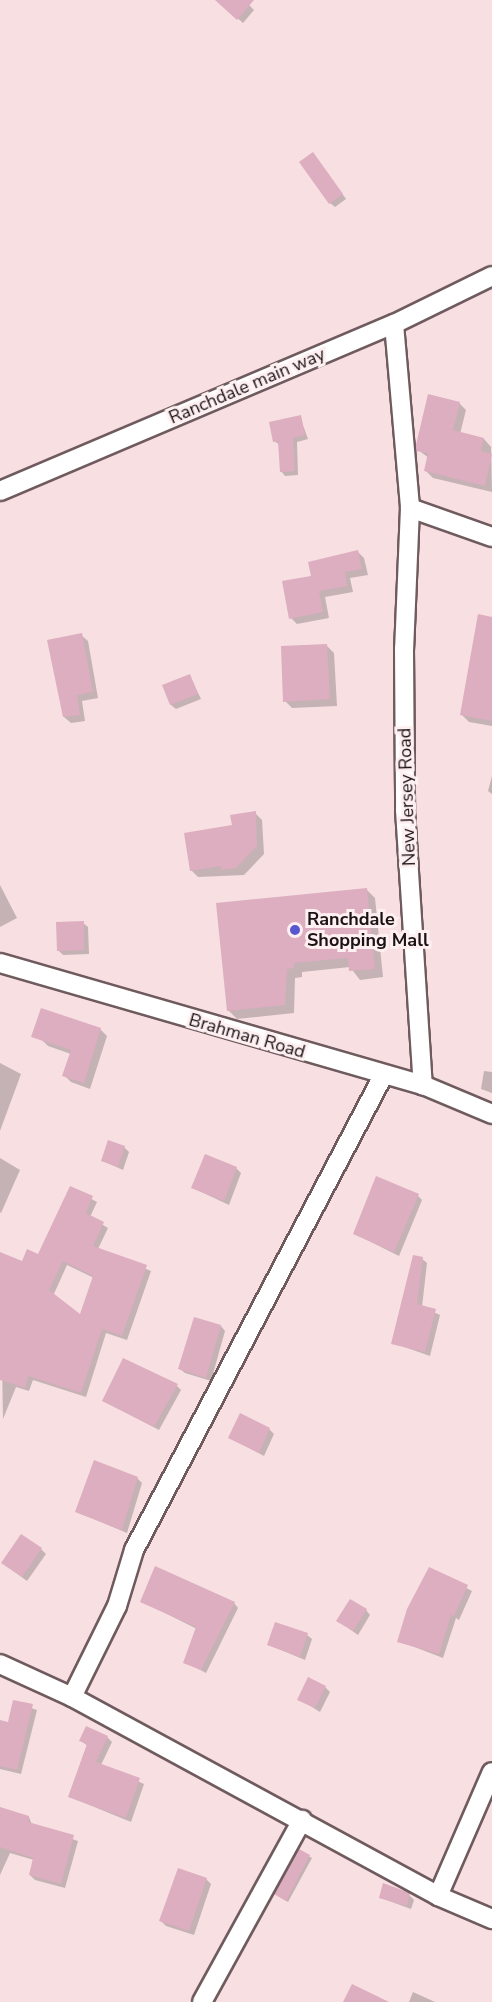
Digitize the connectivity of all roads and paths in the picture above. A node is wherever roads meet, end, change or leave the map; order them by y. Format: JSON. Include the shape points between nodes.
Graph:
{"nodes":[{"id":1,"x":492,"y":276,"type":"edge"},
{"id":2,"x":394,"y":324,"type":"junction"},
{"id":3,"x":0,"y":491,"type":"edge"},
{"id":4,"x":410,"y":508,"type":"junction"},
{"id":5,"x":492,"y":537,"type":"edge"},
{"id":6,"x":0,"y":963,"type":"edge"},
{"id":7,"x":382,"y":1076,"type":"junction"},
{"id":8,"x":423,"y":1086,"type":"junction"},
{"id":9,"x":492,"y":1114,"type":"edge"},
{"id":10,"x":0,"y":1664,"type":"edge"},
{"id":11,"x":72,"y":1697,"type":"junction"},
{"id":12,"x":492,"y":1772,"type":"edge"},
{"id":13,"x":302,"y":1820,"type":"junction"},
{"id":14,"x":438,"y":1896,"type":"junction"},
{"id":15,"x":492,"y":1919,"type":"edge"},
{"id":16,"x":202,"y":2002,"type":"edge"}],
"edges":[{"from":1,"to":2,"type":"street","name":"Ranchdale main way"},
{"from":2,"to":3,"type":"street","name":"Ranchdale main way"},
{"from":2,"to":4,"type":"street","name":"New Jersey Road"},
{"from":4,"to":5,"type":"street"},
{"from":4,"to":8,"type":"street","name":"New Jersey Road","via":[[404,649],[405,810]]},
{"from":6,"to":7,"type":"street","name":"Brahman Road"},
{"from":7,"to":8,"type":"street","name":"Brahman Road"},
{"from":7,"to":11,"type":"street","via":[[134,1550],[117,1606]]},
{"from":8,"to":9,"type":"street","name":"Brahman Road"},
{"from":10,"to":11,"type":"street"},
{"from":11,"to":13,"type":"street"},
{"from":12,"to":14,"type":"street"},
{"from":13,"to":14,"type":"street"},
{"from":13,"to":16,"type":"street"},
{"from":14,"to":15,"type":"street"}]}
